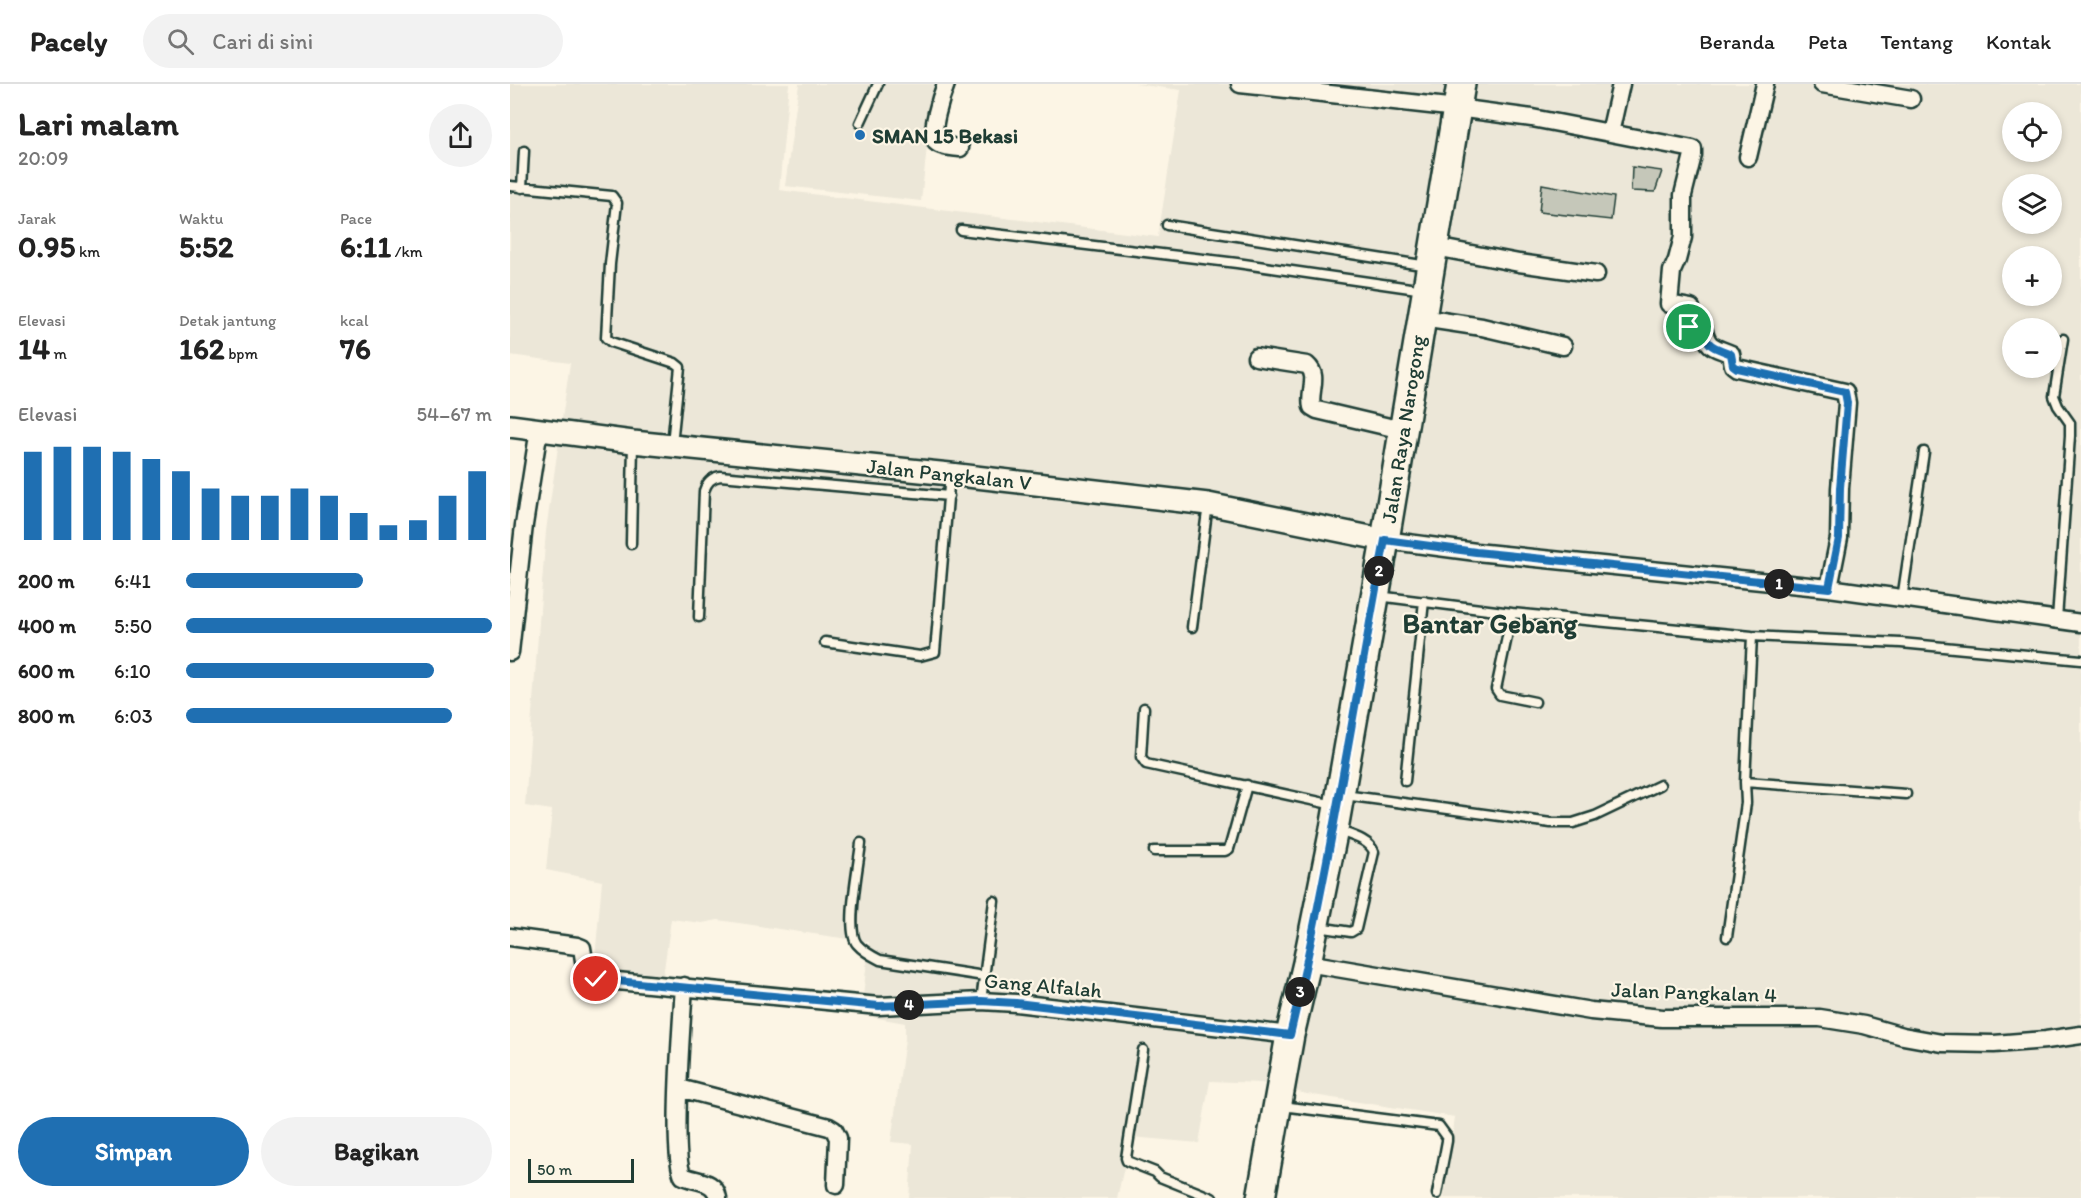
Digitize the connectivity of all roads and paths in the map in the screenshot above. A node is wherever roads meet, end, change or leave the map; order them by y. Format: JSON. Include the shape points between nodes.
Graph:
{"nodes":[{"id":1,"x":878,"y":84,"type":"edge"},
{"id":2,"x":946,"y":84,"type":"edge"},
{"id":3,"x":1240,"y":84,"type":"edge"},
{"id":4,"x":1622,"y":84,"type":"edge"},
{"id":5,"x":1765,"y":84,"type":"edge"},
{"id":6,"x":1822,"y":84,"type":"edge"},
{"id":7,"x":1857,"y":87,"type":"edge"},
{"id":8,"x":1459,"y":96,"type":"edge"},
{"id":9,"x":1911,"y":99,"type":"dead end"},
{"id":10,"x":860,"y":123,"type":"dead end"},
{"id":11,"x":1610,"y":133,"type":"junction"},
{"id":12,"x":960,"y":148,"type":"dead end"},
{"id":13,"x":524,"y":152,"type":"dead end"},
{"id":14,"x":1748,"y":157,"type":"dead end"},
{"id":15,"x":510,"y":186,"type":"edge"},
{"id":16,"x":522,"y":188,"type":"junction"},
{"id":17,"x":1167,"y":225,"type":"dead end"},
{"id":18,"x":961,"y":230,"type":"dead end"},
{"id":19,"x":1431,"y":268,"type":"junction"},
{"id":20,"x":1596,"y":274,"type":"dead end"},
{"id":21,"x":1422,"y":318,"type":"junction"},
{"id":22,"x":2063,"y":339,"type":"dead end"},
{"id":23,"x":1563,"y":346,"type":"dead end"},
{"id":24,"x":1256,"y":357,"type":"dead end"},
{"id":25,"x":510,"y":426,"type":"edge"},
{"id":26,"x":539,"y":429,"type":"junction"},
{"id":27,"x":1402,"y":430,"type":"junction"},
{"id":28,"x":633,"y":442,"type":"junction"},
{"id":29,"x":672,"y":446,"type":"junction"},
{"id":30,"x":1924,"y":452,"type":"dead end"},
{"id":31,"x":950,"y":474,"type":"junction"},
{"id":32,"x":949,"y":496,"type":"junction"},
{"id":33,"x":1208,"y":504,"type":"junction"},
{"id":34,"x":1385,"y":540,"type":"junction"},
{"id":35,"x":631,"y":544,"type":"dead end"},
{"id":36,"x":1829,"y":588,"type":"junction"},
{"id":37,"x":1375,"y":595,"type":"junction"},
{"id":38,"x":1902,"y":599,"type":"junction"},
{"id":39,"x":1424,"y":601,"type":"junction"},
{"id":40,"x":512,"y":613,"type":"edge"},
{"id":41,"x":1512,"y":613,"type":"junction"},
{"id":42,"x":699,"y":617,"type":"dead end"},
{"id":43,"x":2057,"y":619,"type":"junction"},
{"id":44,"x":2081,"y":623,"type":"edge"},
{"id":45,"x":1192,"y":627,"type":"dead end"},
{"id":46,"x":1752,"y":636,"type":"junction"},
{"id":47,"x":825,"y":642,"type":"dead end"},
{"id":48,"x":510,"y":652,"type":"edge"},
{"id":49,"x":2081,"y":660,"type":"edge"},
{"id":50,"x":1535,"y":702,"type":"dead end"},
{"id":51,"x":1144,"y":708,"type":"dead end"},
{"id":52,"x":1405,"y":781,"type":"dead end"},
{"id":53,"x":1745,"y":782,"type":"junction"},
{"id":54,"x":1247,"y":785,"type":"junction"},
{"id":55,"x":1660,"y":785,"type":"dead end"},
{"id":56,"x":1906,"y":794,"type":"dead end"},
{"id":57,"x":1337,"y":810,"type":"junction"},
{"id":58,"x":861,"y":843,"type":"dead end"},
{"id":59,"x":1154,"y":850,"type":"dead end"},
{"id":60,"x":994,"y":901,"type":"dead end"},
{"id":61,"x":1314,"y":926,"type":"junction"},
{"id":62,"x":510,"y":937,"type":"edge"},
{"id":63,"x":1727,"y":937,"type":"dead end"},
{"id":64,"x":1307,"y":963,"type":"junction"},
{"id":65,"x":984,"y":976,"type":"junction"},
{"id":66,"x":684,"y":986,"type":"junction"},
{"id":67,"x":981,"y":1001,"type":"junction"},
{"id":68,"x":1290,"y":1035,"type":"junction"},
{"id":69,"x":2081,"y":1035,"type":"edge"},
{"id":70,"x":1143,"y":1050,"type":"dead end"},
{"id":71,"x":679,"y":1088,"type":"junction"},
{"id":72,"x":1279,"y":1106,"type":"junction"},
{"id":73,"x":836,"y":1185,"type":"dead end"},
{"id":74,"x":1437,"y":1194,"type":"dead end"},
{"id":75,"x":718,"y":1198,"type":"edge"},
{"id":76,"x":1212,"y":1198,"type":"edge"},
{"id":77,"x":1262,"y":1198,"type":"edge"}],
"edges":[{"from":1,"to":10,"type":"lane"},
{"from":2,"to":12,"type":"street","via":[[934,138],[940,144]]},
{"from":3,"to":8,"type":"street"},
{"from":4,"to":11,"type":"street"},
{"from":5,"to":14,"type":"street"},
{"from":6,"to":7,"type":"street"},
{"from":7,"to":9,"type":"street"},
{"from":8,"to":11,"type":"street","via":[[1532,118]]},
{"from":8,"to":19,"type":"main road","name":"Jalan Raya Narogong"},
{"from":11,"to":36,"type":"street","via":[[1693,148],[1683,195],[1683,237],[1672,271],[1669,304],[1690,308],[1689,327],[1704,331],[1711,347],[1731,354],[1737,368],[1845,392],[1839,538]]},
{"from":13,"to":16,"type":"lane"},
{"from":15,"to":16,"type":"lane"},
{"from":16,"to":29,"type":"lane","via":[[616,199],[606,338],[680,368]]},
{"from":17,"to":19,"type":"lane"},
{"from":18,"to":19,"type":"lane","via":[[1225,262]]},
{"from":19,"to":20,"type":"street","via":[[1519,263]]},
{"from":19,"to":21,"type":"main road","name":"Jalan Raya Narogong"},
{"from":21,"to":23,"type":"street"},
{"from":21,"to":27,"type":"main road","name":"Jalan Raya Narogong"},
{"from":22,"to":43,"type":"lane","via":[[2054,396],[2070,423],[2070,436]]},
{"from":24,"to":27,"type":"street","via":[[1307,365],[1314,373],[1311,401],[1317,410]]},
{"from":25,"to":26,"type":"street","name":"Jalan Pangkalan V"},
{"from":26,"to":28,"type":"street","name":"Jalan Pangkalan V"},
{"from":26,"to":40,"type":"street"},
{"from":27,"to":34,"type":"main road","name":"Jalan Raya Narogong"},
{"from":28,"to":29,"type":"street","name":"Jalan Pangkalan V"},
{"from":28,"to":35,"type":"lane"},
{"from":29,"to":31,"type":"street","name":"Jalan Pangkalan V"},
{"from":30,"to":38,"type":"lane"},
{"from":31,"to":32,"type":"lane"},
{"from":31,"to":33,"type":"street","name":"Jalan Pangkalan V"},
{"from":32,"to":42,"type":"lane","via":[[713,478],[704,491]]},
{"from":32,"to":47,"type":"lane","via":[[935,652],[920,656]]},
{"from":33,"to":34,"type":"street","name":"Jalan Pangkalan V"},
{"from":33,"to":45,"type":"lane"},
{"from":34,"to":36,"type":"street"},
{"from":34,"to":37,"type":"main road","name":"Jalan Raya Narogong"},
{"from":36,"to":38,"type":"street"},
{"from":37,"to":39,"type":"lane"},
{"from":37,"to":57,"type":"main road","name":"Jalan Raya Narogong"},
{"from":38,"to":43,"type":"street"},
{"from":39,"to":41,"type":"lane"},
{"from":39,"to":52,"type":"lane"},
{"from":40,"to":48,"type":"street"},
{"from":41,"to":46,"type":"lane"},
{"from":41,"to":50,"type":"lane","via":[[1496,689],[1500,695]]},
{"from":43,"to":44,"type":"street"},
{"from":46,"to":49,"type":"lane"},
{"from":46,"to":53,"type":"lane"},
{"from":51,"to":54,"type":"lane","via":[[1141,757],[1146,764]]},
{"from":53,"to":56,"type":"lane"},
{"from":53,"to":63,"type":"lane","via":[[1746,803]]},
{"from":54,"to":57,"type":"lane"},
{"from":54,"to":59,"type":"lane","via":[[1229,849]]},
{"from":55,"to":57,"type":"lane","via":[[1573,823]]},
{"from":57,"to":61,"type":"main road","name":"Jalan Raya Narogong"},
{"from":57,"to":61,"type":"lane","via":[[1374,852],[1356,929],[1351,932]]},
{"from":58,"to":65,"type":"lane","via":[[851,924],[856,943],[880,960]]},
{"from":60,"to":65,"type":"lane"},
{"from":61,"to":64,"type":"main road","name":"Jalan Raya Narogong"},
{"from":62,"to":66,"type":"street","name":"Gang Alfalah","via":[[577,945],[582,948],[586,973],[596,979]]},
{"from":64,"to":68,"type":"main road","name":"Jalan Raya Narogong"},
{"from":64,"to":69,"type":"street","name":"Jalan Pangkalan 4","via":[[1591,1011],[1650,1017],[1820,1018],[1941,1043],[1994,1044]]},
{"from":65,"to":67,"type":"lane"},
{"from":66,"to":67,"type":"street","name":"Gang Alfalah","via":[[879,1006]]},
{"from":66,"to":71,"type":"street"},
{"from":67,"to":68,"type":"street","name":"Gang Alfalah"},
{"from":68,"to":72,"type":"main road","name":"Jalan Raya Narogong"},
{"from":70,"to":76,"type":"lane","via":[[1127,1161]]},
{"from":71,"to":73,"type":"street","via":[[834,1130],[838,1138]]},
{"from":71,"to":75,"type":"street","via":[[681,1172],[705,1182]]},
{"from":72,"to":74,"type":"lane","via":[[1439,1126],[1447,1141]]},
{"from":72,"to":77,"type":"main road","name":"Jalan Raya Narogong"}]}
